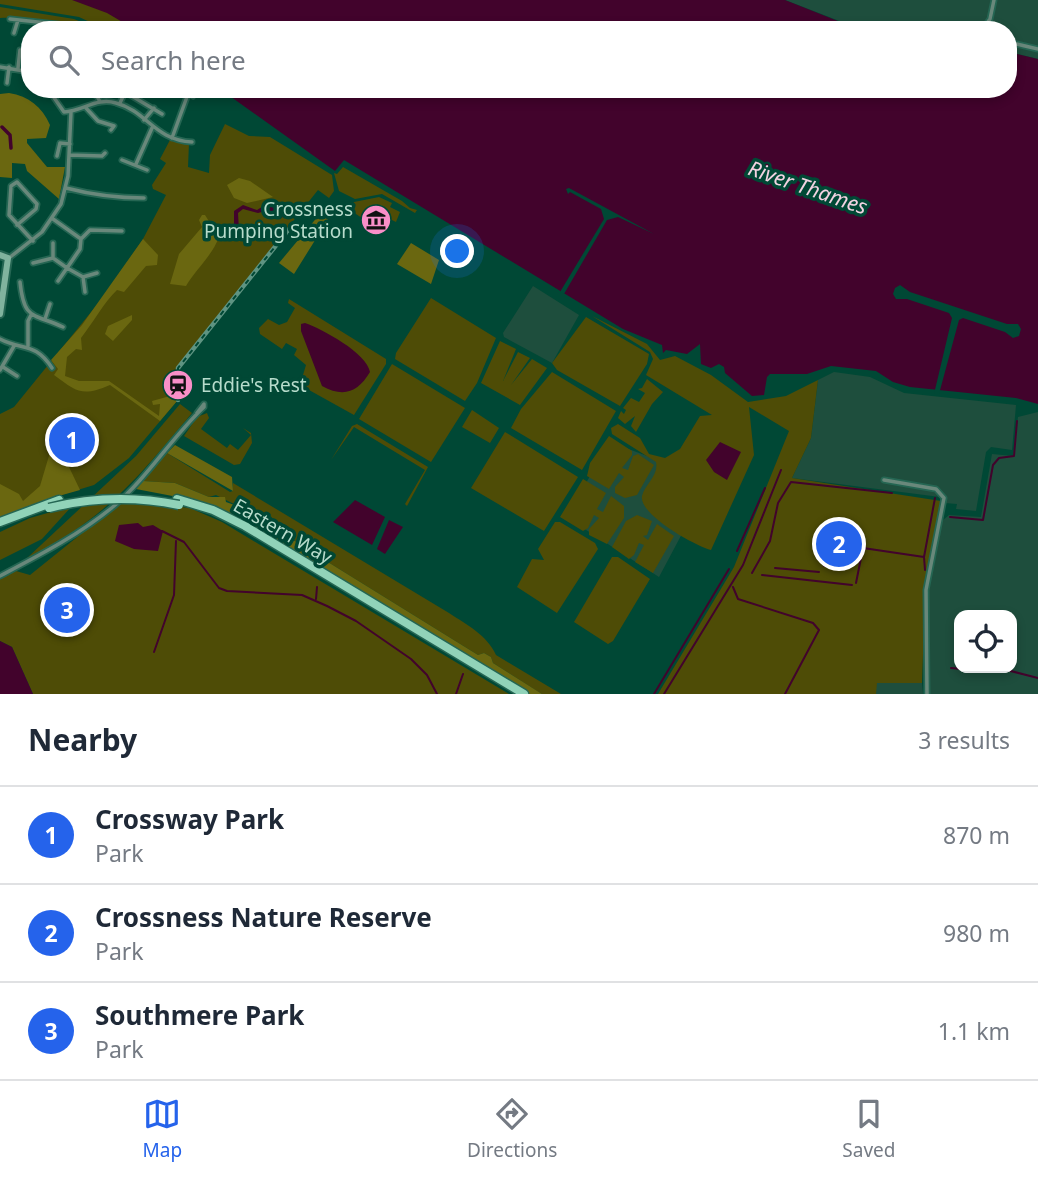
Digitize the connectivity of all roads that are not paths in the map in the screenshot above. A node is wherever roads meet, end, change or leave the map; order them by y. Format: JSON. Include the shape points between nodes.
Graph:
{"nodes":[{"id":1,"x":994,"y":0,"type":"edge"},
{"id":2,"x":10,"y":19,"type":"dead end"},
{"id":3,"x":18,"y":20,"type":"junction"},
{"id":4,"x":27,"y":21,"type":"edge"},
{"id":5,"x":989,"y":21,"type":"edge"},
{"id":6,"x":14,"y":33,"type":"dead end"},
{"id":7,"x":1017,"y":43,"type":"edge"},
{"id":8,"x":1038,"y":49,"type":"edge"},
{"id":9,"x":20,"y":50,"type":"dead end"},
{"id":10,"x":0,"y":67,"type":"edge"},
{"id":11,"x":9,"y":67,"type":"junction"},
{"id":12,"x":18,"y":68,"type":"junction"},
{"id":13,"x":21,"y":69,"type":"edge"},
{"id":14,"x":6,"y":83,"type":"dead end"},
{"id":15,"x":53,"y":98,"type":"edge"},
{"id":16,"x":98,"y":98,"type":"edge"},
{"id":17,"x":122,"y":98,"type":"edge"},
{"id":18,"x":135,"y":98,"type":"edge"},
{"id":19,"x":189,"y":98,"type":"edge"},
{"id":20,"x":100,"y":102,"type":"junction"},
{"id":21,"x":120,"y":103,"type":"junction"},
{"id":22,"x":86,"y":107,"type":"junction"},
{"id":23,"x":151,"y":107,"type":"junction"},
{"id":24,"x":71,"y":112,"type":"junction"},
{"id":25,"x":162,"y":114,"type":"dead end"},
{"id":26,"x":144,"y":120,"type":"junction"},
{"id":27,"x":152,"y":128,"type":"junction"},
{"id":28,"x":111,"y":131,"type":"dead end"},
{"id":29,"x":172,"y":138,"type":"junction"},
{"id":30,"x":192,"y":142,"type":"dead end"},
{"id":31,"x":70,"y":144,"type":"junction"},
{"id":32,"x":105,"y":153,"type":"dead end"},
{"id":33,"x":69,"y":155,"type":"junction"},
{"id":34,"x":57,"y":156,"type":"dead end"},
{"id":35,"x":122,"y":160,"type":"dead end"},
{"id":36,"x":136,"y":164,"type":"junction"},
{"id":37,"x":148,"y":170,"type":"dead end"},
{"id":38,"x":66,"y":188,"type":"junction"},
{"id":39,"x":144,"y":198,"type":"dead end"},
{"id":40,"x":53,"y":219,"type":"junction"},
{"id":41,"x":17,"y":225,"type":"junction"},
{"id":42,"x":122,"y":231,"type":"dead end"},
{"id":43,"x":81,"y":239,"type":"junction"},
{"id":44,"x":33,"y":241,"type":"junction"},
{"id":45,"x":54,"y":243,"type":"dead end"},
{"id":46,"x":4,"y":257,"type":"edge"},
{"id":47,"x":54,"y":258,"type":"junction"},
{"id":48,"x":33,"y":263,"type":"dead end"},
{"id":49,"x":67,"y":268,"type":"junction"},
{"id":50,"x":97,"y":273,"type":"dead end"},
{"id":51,"x":83,"y":277,"type":"junction"},
{"id":52,"x":58,"y":281,"type":"dead end"},
{"id":53,"x":20,"y":282,"type":"dead end"},
{"id":54,"x":1,"y":291,"type":"edge"},
{"id":55,"x":85,"y":292,"type":"dead end"},
{"id":56,"x":50,"y":304,"type":"dead end"},
{"id":57,"x":0,"y":314,"type":"edge"},
{"id":58,"x":31,"y":315,"type":"junction"},
{"id":59,"x":45,"y":319,"type":"junction"},
{"id":60,"x":63,"y":327,"type":"dead end"},
{"id":61,"x":0,"y":339,"type":"edge"},
{"id":62,"x":13,"y":346,"type":"junction"},
{"id":63,"x":28,"y":346,"type":"junction"},
{"id":64,"x":1,"y":369,"type":"edge"},
{"id":65,"x":52,"y":369,"type":"dead end"},
{"id":66,"x":17,"y":376,"type":"dead end"},
{"id":67,"x":196,"y":414,"type":"dead end"},
{"id":68,"x":884,"y":480,"type":"dead end"},
{"id":69,"x":178,"y":502,"type":"junction"},
{"id":70,"x":0,"y":522,"type":"edge"},
{"id":71,"x":0,"y":528,"type":"edge"},
{"id":72,"x":0,"y":576,"type":"edge"},
{"id":73,"x":514,"y":694,"type":"edge"},
{"id":74,"x":524,"y":694,"type":"edge"},
{"id":75,"x":927,"y":694,"type":"edge"}],
"edges":[{"from":1,"to":5,"type":"street"},
{"from":2,"to":3,"type":"street"},
{"from":3,"to":4,"type":"street"},
{"from":3,"to":6,"type":"street"},
{"from":7,"to":8,"type":"street"},
{"from":9,"to":12,"type":"street"},
{"from":10,"to":11,"type":"street"},
{"from":11,"to":12,"type":"street"},
{"from":11,"to":14,"type":"street"},
{"from":12,"to":13,"type":"street"},
{"from":15,"to":24,"type":"street","via":[[60,109]]},
{"from":16,"to":20,"type":"street"},
{"from":17,"to":21,"type":"street"},
{"from":18,"to":23,"type":"street"},
{"from":19,"to":29,"type":"street"},
{"from":20,"to":21,"type":"street"},
{"from":20,"to":22,"type":"street"},
{"from":21,"to":26,"type":"street"},
{"from":22,"to":24,"type":"street"},
{"from":22,"to":28,"type":"street","via":[[98,121],[114,127]]},
{"from":23,"to":25,"type":"street"},
{"from":23,"to":26,"type":"street"},
{"from":24,"to":31,"type":"street"},
{"from":26,"to":27,"type":"street"},
{"from":27,"to":29,"type":"street"},
{"from":27,"to":36,"type":"street"},
{"from":29,"to":30,"type":"street"},
{"from":31,"to":33,"type":"street"},
{"from":31,"to":34,"type":"street","via":[[60,144]]},
{"from":32,"to":33,"type":"street"},
{"from":33,"to":38,"type":"street"},
{"from":35,"to":36,"type":"street"},
{"from":36,"to":37,"type":"street"},
{"from":38,"to":39,"type":"street","via":[[100,197]]},
{"from":38,"to":40,"type":"street"},
{"from":40,"to":43,"type":"street"},
{"from":40,"to":44,"type":"street"},
{"from":41,"to":41,"type":"street","via":[[37,204],[17,182],[11,186],[9,215]]},
{"from":41,"to":44,"type":"street"},
{"from":42,"to":43,"type":"street","via":[[90,230]]},
{"from":43,"to":49,"type":"street"},
{"from":44,"to":46,"type":"street"},
{"from":45,"to":47,"type":"street"},
{"from":46,"to":54,"type":"street"},
{"from":47,"to":48,"type":"street"},
{"from":47,"to":49,"type":"street"},
{"from":49,"to":51,"type":"street"},
{"from":49,"to":52,"type":"street"},
{"from":50,"to":51,"type":"street"},
{"from":51,"to":55,"type":"street"},
{"from":53,"to":58,"type":"street","via":[[22,305]]},
{"from":54,"to":57,"type":"street"},
{"from":56,"to":59,"type":"street"},
{"from":58,"to":59,"type":"street"},
{"from":58,"to":63,"type":"street"},
{"from":59,"to":60,"type":"street"},
{"from":61,"to":62,"type":"street"},
{"from":62,"to":63,"type":"street"},
{"from":62,"to":64,"type":"street"},
{"from":63,"to":65,"type":"street"},
{"from":64,"to":66,"type":"street"},
{"from":67,"to":72,"type":"street","via":[[114,506],[62,544]]},
{"from":68,"to":75,"type":"street","via":[[936,489],[944,498],[926,590]]},
{"from":69,"to":70,"type":"main road","name":"Eastern Way","bridge":true,"via":[[108,493],[59,500]]},
{"from":69,"to":71,"type":"main road","name":"Eastern Way","bridge":true,"via":[[93,499],[49,508]]},
{"from":69,"to":73,"type":"main road","name":"Eastern Way","via":[[243,530]]},
{"from":69,"to":74,"type":"main road","name":"Eastern Way","via":[[213,510],[245,526]]}]}
